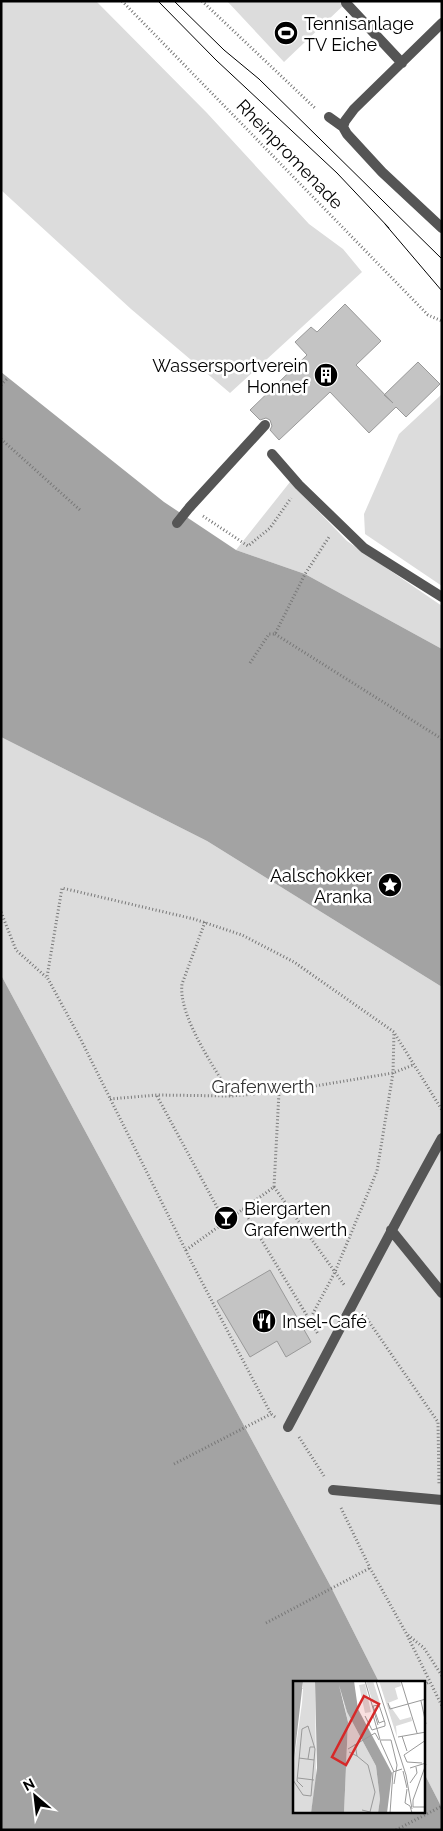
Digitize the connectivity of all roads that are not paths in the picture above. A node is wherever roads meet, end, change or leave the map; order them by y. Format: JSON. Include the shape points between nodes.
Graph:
{"nodes":[{"id":1,"x":346,"y":3,"type":"dead end"},
{"id":2,"x":442,"y":23,"type":"edge"},
{"id":3,"x":402,"y":63,"type":"junction"},
{"id":4,"x":329,"y":117,"type":"road end"},
{"id":5,"x":343,"y":126,"type":"junction"},
{"id":6,"x":442,"y":228,"type":"edge"},
{"id":7,"x":265,"y":425,"type":"dead end"},
{"id":8,"x":272,"y":454,"type":"dead end"},
{"id":9,"x":177,"y":523,"type":"dead end"},
{"id":10,"x":442,"y":597,"type":"edge"},
{"id":11,"x":442,"y":1138,"type":"edge"},
{"id":12,"x":391,"y":1230,"type":"junction"},
{"id":13,"x":442,"y":1293,"type":"edge"},
{"id":14,"x":288,"y":1427,"type":"road end"},
{"id":15,"x":333,"y":1490,"type":"road end"},
{"id":16,"x":441,"y":1500,"type":"edge"}],
"edges":[{"from":1,"to":3,"type":"lane"},
{"from":2,"to":3,"type":"lane"},
{"from":3,"to":5,"type":"lane","via":[[354,109]]},
{"from":4,"to":5,"type":"lane"},
{"from":5,"to":6,"type":"lane","via":[[382,172]]},
{"from":7,"to":9,"type":"lane"},
{"from":8,"to":10,"type":"lane","via":[[364,548]]},
{"from":11,"to":12,"type":"lane"},
{"from":12,"to":13,"type":"lane"},
{"from":12,"to":14,"type":"lane"},
{"from":15,"to":16,"type":"lane"}]}
